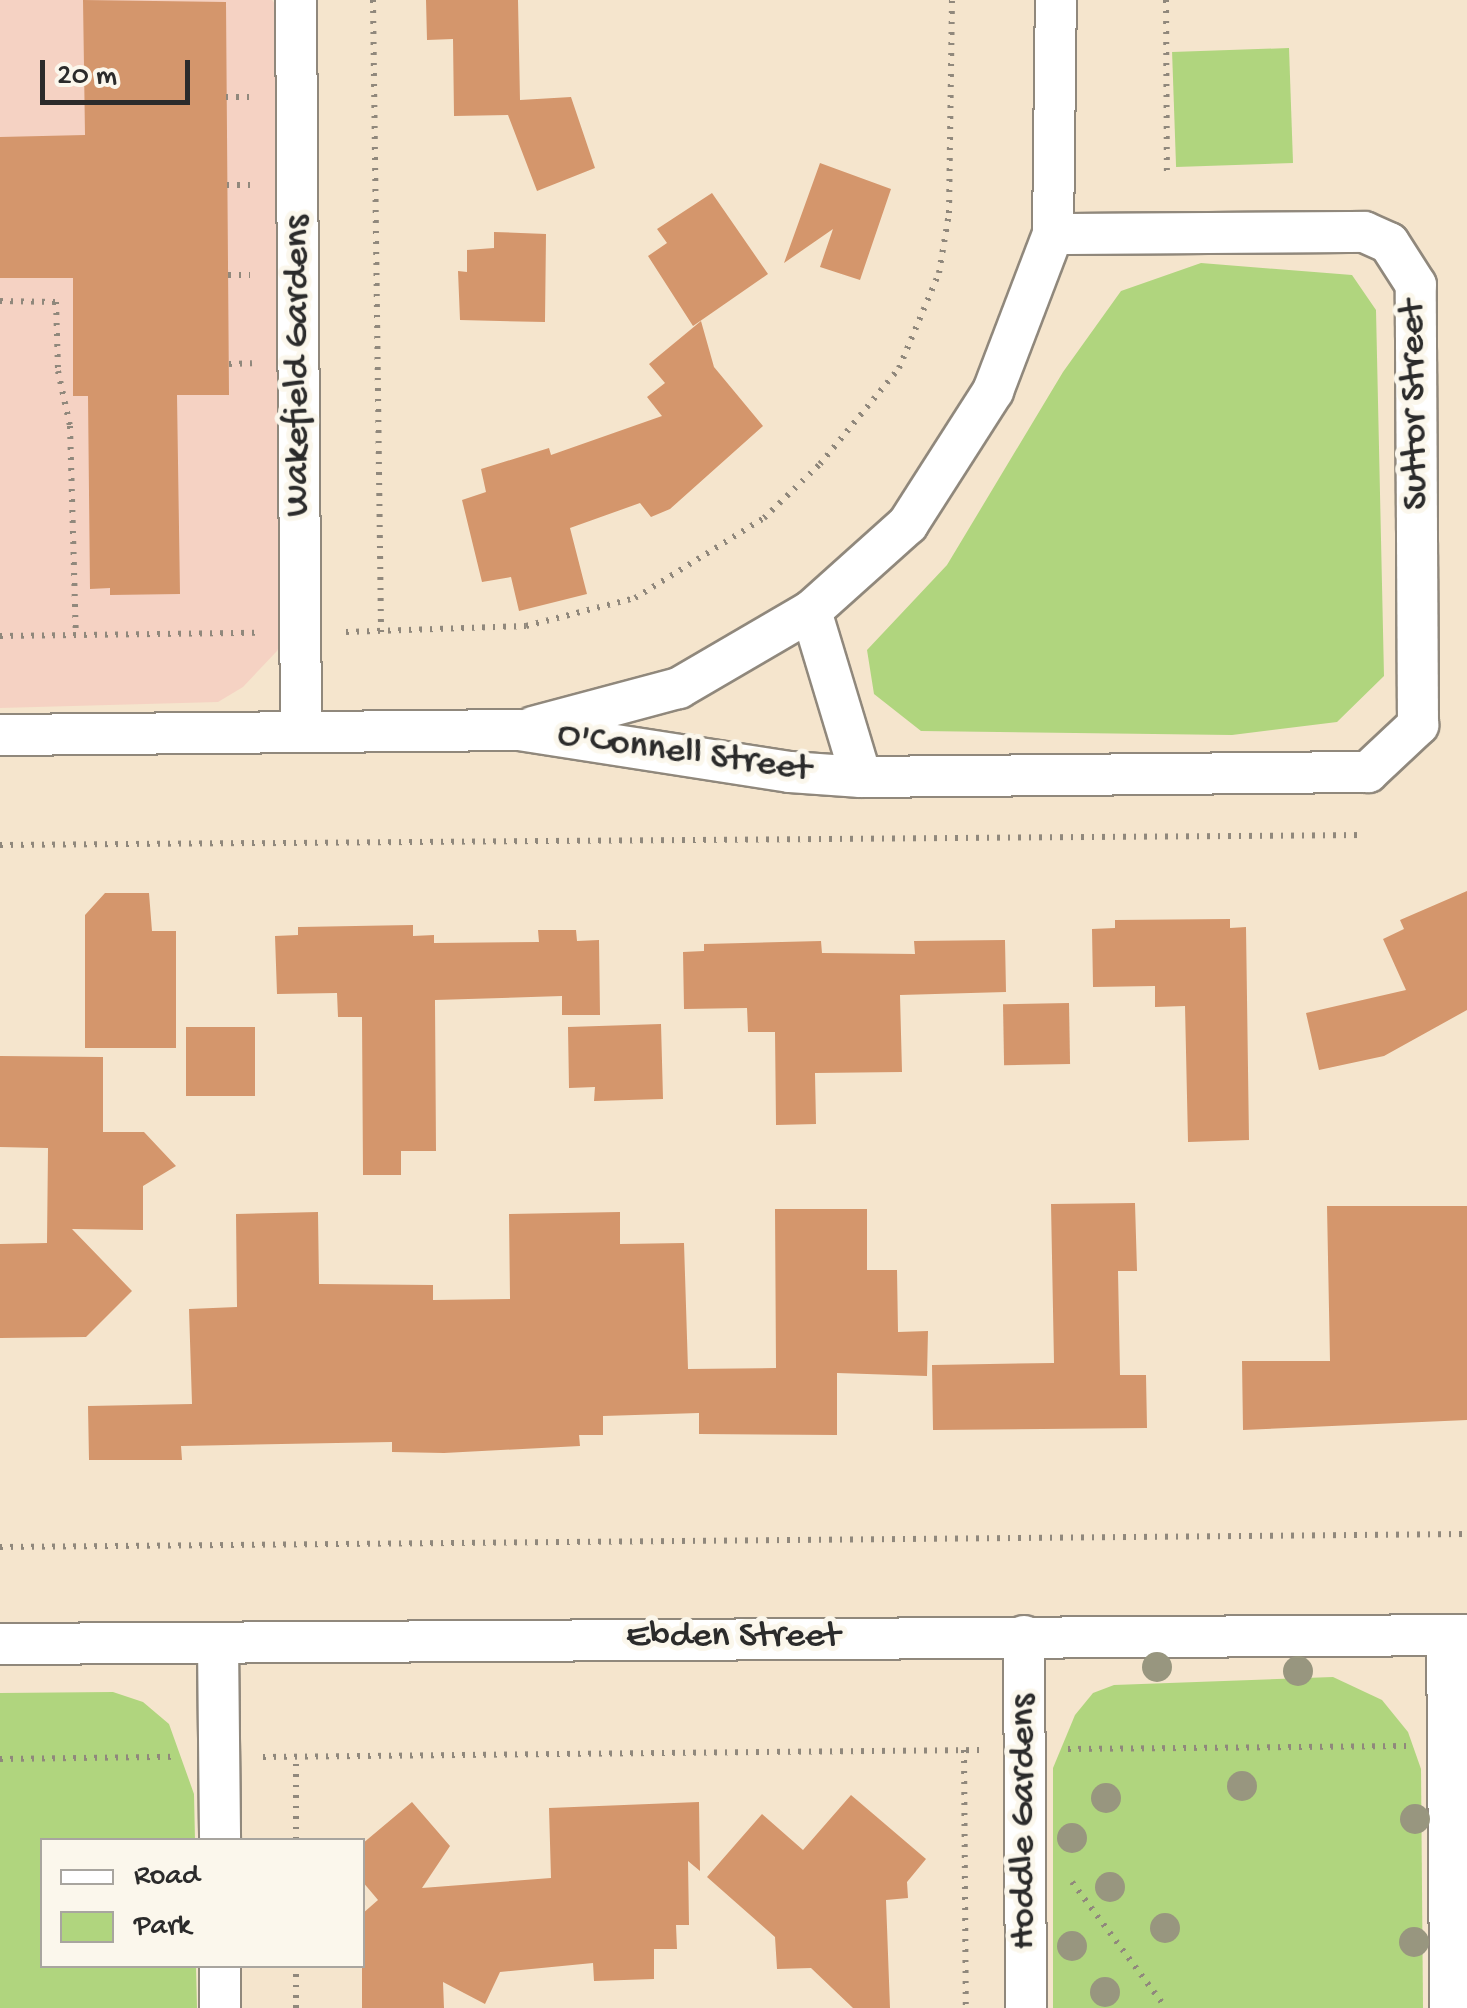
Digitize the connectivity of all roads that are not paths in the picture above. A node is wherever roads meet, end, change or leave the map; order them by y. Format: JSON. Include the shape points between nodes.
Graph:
{"nodes":[{"id":1,"x":296,"y":0,"type":"edge"},
{"id":2,"x":1056,"y":0,"type":"edge"},
{"id":3,"x":1053,"y":234,"type":"junction"},
{"id":4,"x":811,"y":611,"type":"junction"},
{"id":5,"x":519,"y":730,"type":"junction"},
{"id":6,"x":302,"y":732,"type":"junction"},
{"id":7,"x":0,"y":735,"type":"edge"},
{"id":8,"x":1368,"y":772,"type":"joint"},
{"id":9,"x":861,"y":777,"type":"junction"},
{"id":10,"x":1457,"y":1635,"type":"edge"},
{"id":11,"x":1024,"y":1636,"type":"junction"},
{"id":12,"x":218,"y":1643,"type":"junction"},
{"id":13,"x":0,"y":1644,"type":"edge"},
{"id":14,"x":220,"y":1838,"type":"edge"},
{"id":15,"x":220,"y":1968,"type":"edge"},
{"id":16,"x":220,"y":2008,"type":"edge"},
{"id":17,"x":1026,"y":2008,"type":"edge"},
{"id":18,"x":1450,"y":2008,"type":"edge"}],
"edges":[{"from":1,"to":6,"type":"street","name":"Wakefield Gardens"},
{"from":2,"to":3,"type":"street"},
{"from":3,"to":4,"type":"street","via":[[993,391],[908,524]]},
{"from":3,"to":8,"type":"street","name":"Suttor Street","via":[[1364,232],[1388,242],[1416,284],[1418,724]]},
{"from":4,"to":5,"type":"street","via":[[679,688]]},
{"from":4,"to":9,"type":"street"},
{"from":5,"to":6,"type":"street","name":"O'Connell Street"},
{"from":5,"to":9,"type":"street","name":"O'Connell Street"},
{"from":6,"to":7,"type":"street","name":"O'Connell Street"},
{"from":8,"to":9,"type":"street","name":"O'Connell Street"},
{"from":10,"to":11,"type":"street","name":"Ebden Street"},
{"from":10,"to":18,"type":"street","via":[[1448,1746]]},
{"from":11,"to":12,"type":"street","name":"Ebden Street"},
{"from":11,"to":17,"type":"street","name":"Hoddle Gardens"},
{"from":12,"to":13,"type":"street","name":"Ebden Street"},
{"from":12,"to":14,"type":"street"},
{"from":15,"to":16,"type":"street"}]}
